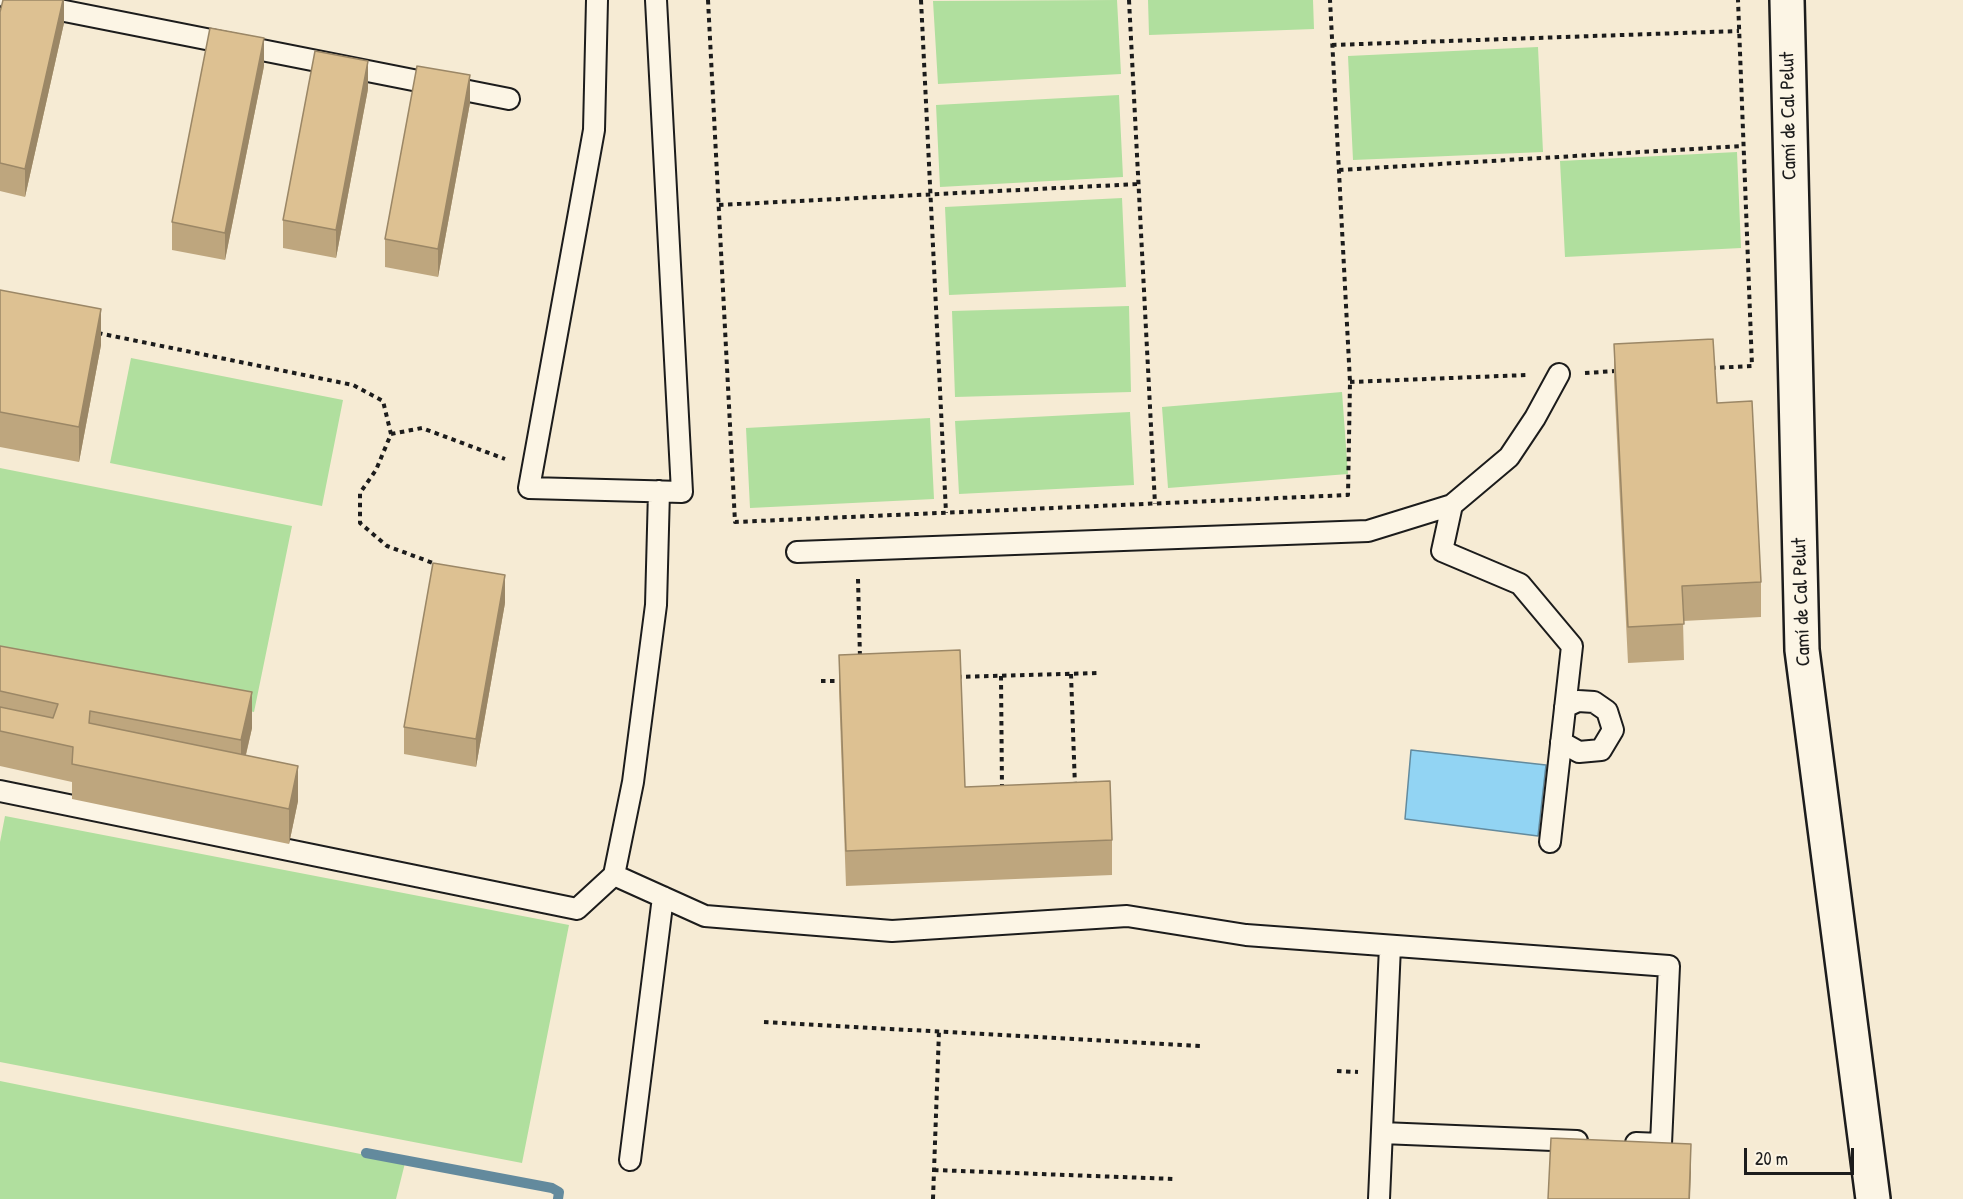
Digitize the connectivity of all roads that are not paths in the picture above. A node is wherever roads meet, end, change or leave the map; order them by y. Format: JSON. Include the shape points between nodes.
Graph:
{"nodes":[{"id":1,"x":9,"y":0,"type":"edge"},
{"id":2,"x":597,"y":0,"type":"edge"},
{"id":3,"x":656,"y":0,"type":"edge"},
{"id":4,"x":1787,"y":0,"type":"edge"},
{"id":5,"x":509,"y":99,"type":"dead end"},
{"id":6,"x":1559,"y":374,"type":"road end"},
{"id":7,"x":659,"y":491,"type":"junction"},
{"id":8,"x":1452,"y":505,"type":"junction"},
{"id":9,"x":797,"y":552,"type":"dead end"},
{"id":10,"x":1565,"y":707,"type":"junction"},
{"id":11,"x":1561,"y":742,"type":"junction"},
{"id":12,"x":0,"y":791,"type":"edge"},
{"id":13,"x":1550,"y":842,"type":"dead end"},
{"id":14,"x":614,"y":875,"type":"junction"},
{"id":15,"x":663,"y":897,"type":"junction"},
{"id":16,"x":1390,"y":946,"type":"junction"},
{"id":17,"x":1382,"y":1133,"type":"junction"},
{"id":18,"x":1591,"y":1141,"type":"edge"},
{"id":19,"x":1614,"y":1142,"type":"edge"},
{"id":20,"x":630,"y":1160,"type":"dead end"},
{"id":21,"x":1379,"y":1199,"type":"edge"},
{"id":22,"x":1873,"y":1199,"type":"edge"}],
"edges":[{"from":1,"to":5,"type":"lane"},
{"from":2,"to":7,"type":"lane","via":[[594,130],[529,488]]},
{"from":3,"to":7,"type":"lane","via":[[682,492]]},
{"from":4,"to":22,"type":"street","name":"Camí de Cal Pelut","via":[[1802,650]]},
{"from":6,"to":8,"type":"lane","via":[[1509,457]]},
{"from":7,"to":14,"type":"lane","via":[[657,605],[633,782]]},
{"from":8,"to":9,"type":"lane","via":[[1368,531]]},
{"from":8,"to":10,"type":"lane","via":[[1442,551],[1520,584],[1572,646]]},
{"from":10,"to":11,"type":"lane"},
{"from":10,"to":11,"type":"lane","via":[[1594,702],[1607,711],[1613,730],[1601,750],[1579,752]]},
{"from":11,"to":13,"type":"lane"},
{"from":12,"to":14,"type":"lane","via":[[577,909]]},
{"from":14,"to":15,"type":"lane"},
{"from":15,"to":16,"type":"lane","via":[[705,916],[892,931],[1127,916],[1246,935]]},
{"from":15,"to":20,"type":"lane"},
{"from":16,"to":17,"type":"lane"},
{"from":16,"to":19,"type":"lane","via":[[1669,966],[1661,1144]]},
{"from":17,"to":18,"type":"lane"},
{"from":17,"to":21,"type":"lane"}]}
